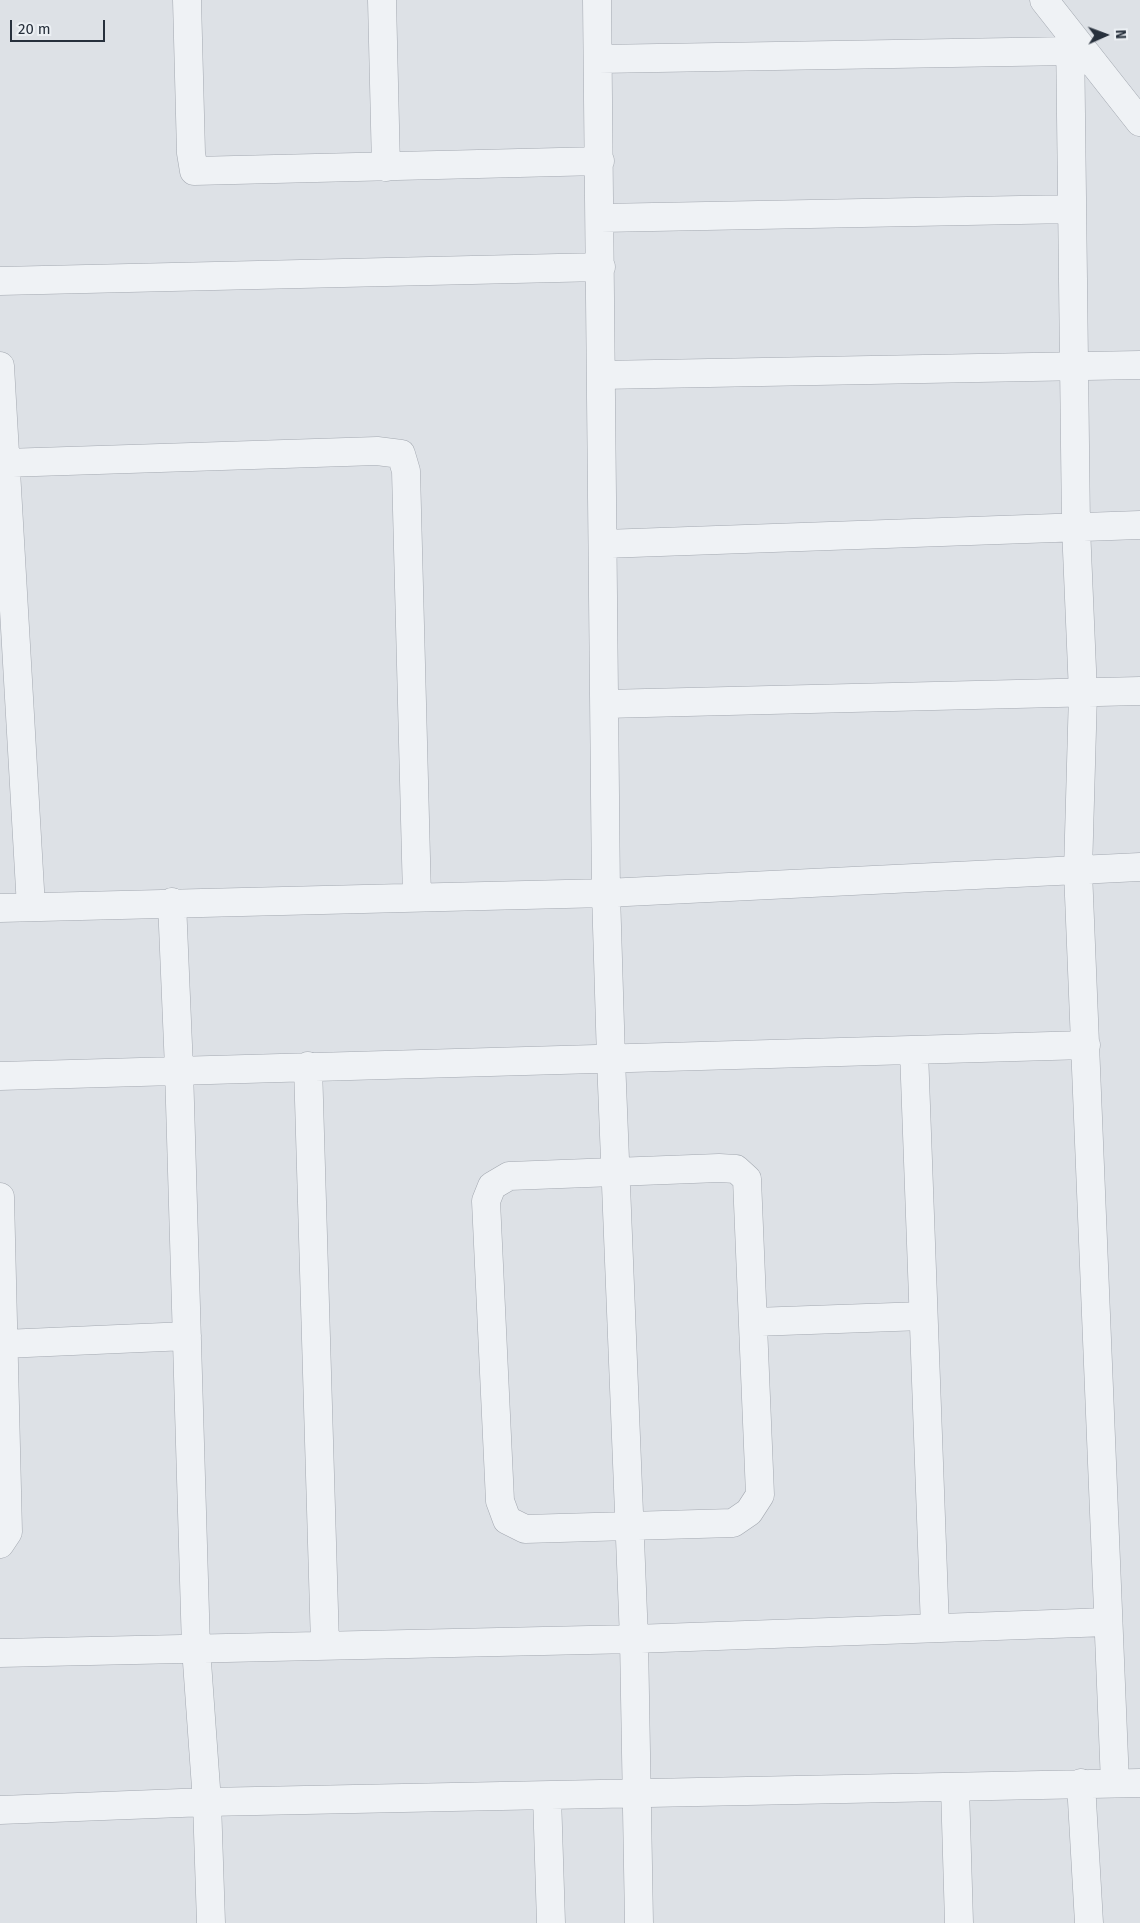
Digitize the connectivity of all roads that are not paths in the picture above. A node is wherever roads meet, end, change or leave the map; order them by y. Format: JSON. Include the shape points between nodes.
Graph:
{"nodes":[{"id":1,"x":187,"y":0,"type":"edge"},
{"id":2,"x":382,"y":0,"type":"edge"},
{"id":3,"x":597,"y":0,"type":"edge"},
{"id":4,"x":1044,"y":0,"type":"edge"},
{"id":5,"x":1070,"y":42,"type":"junction"},
{"id":6,"x":599,"y":59,"type":"junction"},
{"id":7,"x":1140,"y":122,"type":"edge"},
{"id":8,"x":600,"y":161,"type":"junction"},
{"id":9,"x":386,"y":167,"type":"junction"},
{"id":10,"x":1072,"y":209,"type":"junction"},
{"id":11,"x":601,"y":218,"type":"junction"},
{"id":12,"x":601,"y":267,"type":"junction"},
{"id":13,"x":0,"y":281,"type":"edge"},
{"id":14,"x":1140,"y":365,"type":"edge"},
{"id":15,"x":0,"y":366,"type":"edge"},
{"id":16,"x":1074,"y":368,"type":"junction"},
{"id":17,"x":602,"y":375,"type":"junction"},
{"id":18,"x":5,"y":464,"type":"junction"},
{"id":19,"x":4,"y":492,"type":"edge"},
{"id":20,"x":1140,"y":525,"type":"edge"},
{"id":21,"x":1076,"y":527,"type":"junction"},
{"id":22,"x":604,"y":544,"type":"junction"},
{"id":23,"x":1140,"y":691,"type":"edge"},
{"id":24,"x":1083,"y":693,"type":"junction"},
{"id":25,"x":604,"y":704,"type":"junction"},
{"id":26,"x":1140,"y":867,"type":"edge"},
{"id":27,"x":1078,"y":871,"type":"junction"},
{"id":28,"x":606,"y":893,"type":"junction"},
{"id":29,"x":417,"y":897,"type":"junction"},
{"id":30,"x":172,"y":902,"type":"junction"},
{"id":31,"x":31,"y":907,"type":"junction"},
{"id":32,"x":0,"y":908,"type":"edge"},
{"id":33,"x":1086,"y":1045,"type":"junction"},
{"id":34,"x":914,"y":1051,"type":"junction"},
{"id":35,"x":611,"y":1059,"type":"junction"},
{"id":36,"x":308,"y":1066,"type":"junction"},
{"id":37,"x":179,"y":1069,"type":"junction"},
{"id":38,"x":0,"y":1076,"type":"edge"},
{"id":39,"x":615,"y":1171,"type":"junction"},
{"id":40,"x":0,"y":1197,"type":"edge"},
{"id":41,"x":924,"y":1316,"type":"junction"},
{"id":42,"x":754,"y":1322,"type":"junction"},
{"id":43,"x":187,"y":1336,"type":"junction"},
{"id":44,"x":4,"y":1344,"type":"junction"},
{"id":45,"x":630,"y":1525,"type":"junction"},
{"id":46,"x":0,"y":1544,"type":"edge"},
{"id":47,"x":1108,"y":1622,"type":"junction"},
{"id":48,"x":935,"y":1628,"type":"junction"},
{"id":49,"x":634,"y":1639,"type":"junction"},
{"id":50,"x":325,"y":1645,"type":"junction"},
{"id":51,"x":196,"y":1648,"type":"junction"},
{"id":52,"x":0,"y":1653,"type":"edge"},
{"id":53,"x":1081,"y":1783,"type":"junction"},
{"id":54,"x":1128,"y":1783,"type":"edge"},
{"id":55,"x":954,"y":1787,"type":"junction"},
{"id":56,"x":638,"y":1793,"type":"junction"},
{"id":57,"x":547,"y":1796,"type":"junction"},
{"id":58,"x":207,"y":1802,"type":"junction"},
{"id":59,"x":0,"y":1810,"type":"edge"},
{"id":60,"x":212,"y":1923,"type":"edge"},
{"id":61,"x":551,"y":1923,"type":"edge"},
{"id":62,"x":639,"y":1923,"type":"edge"},
{"id":63,"x":959,"y":1923,"type":"edge"},
{"id":64,"x":1089,"y":1923,"type":"edge"}],
"edges":[{"from":1,"to":9,"type":"street","via":[[194,171]]},
{"from":2,"to":9,"type":"street"},
{"from":3,"to":6,"type":"street"},
{"from":4,"to":5,"type":"street"},
{"from":5,"to":6,"type":"street"},
{"from":5,"to":7,"type":"street"},
{"from":5,"to":10,"type":"street"},
{"from":6,"to":8,"type":"street"},
{"from":8,"to":9,"type":"street"},
{"from":8,"to":11,"type":"street"},
{"from":10,"to":11,"type":"street"},
{"from":10,"to":16,"type":"street"},
{"from":11,"to":12,"type":"street"},
{"from":12,"to":13,"type":"street"},
{"from":12,"to":17,"type":"street"},
{"from":14,"to":16,"type":"street"},
{"from":15,"to":18,"type":"street"},
{"from":16,"to":17,"type":"street"},
{"from":16,"to":21,"type":"street"},
{"from":17,"to":22,"type":"street"},
{"from":18,"to":19,"type":"street"},
{"from":18,"to":29,"type":"street","via":[[377,451],[401,454],[406,470]]},
{"from":19,"to":31,"type":"street"},
{"from":20,"to":21,"type":"street"},
{"from":21,"to":22,"type":"street"},
{"from":21,"to":24,"type":"street"},
{"from":22,"to":25,"type":"street"},
{"from":23,"to":24,"type":"street"},
{"from":24,"to":25,"type":"street"},
{"from":24,"to":27,"type":"street"},
{"from":25,"to":28,"type":"street"},
{"from":26,"to":27,"type":"street"},
{"from":27,"to":28,"type":"street"},
{"from":27,"to":33,"type":"street"},
{"from":28,"to":29,"type":"street"},
{"from":28,"to":35,"type":"street"},
{"from":29,"to":30,"type":"street"},
{"from":30,"to":31,"type":"street"},
{"from":30,"to":37,"type":"street"},
{"from":31,"to":32,"type":"street"},
{"from":33,"to":34,"type":"street"},
{"from":33,"to":47,"type":"street"},
{"from":34,"to":35,"type":"street"},
{"from":34,"to":41,"type":"street"},
{"from":35,"to":36,"type":"street"},
{"from":35,"to":39,"type":"street"},
{"from":36,"to":37,"type":"street"},
{"from":36,"to":50,"type":"street"},
{"from":37,"to":38,"type":"street"},
{"from":37,"to":43,"type":"street"},
{"from":39,"to":42,"type":"street","via":[[736,1169],[746,1179]]},
{"from":39,"to":45,"type":"street"},
{"from":39,"to":45,"type":"street","via":[[509,1176],[492,1186],[486,1201],[500,1501],[507,1520],[525,1529]]},
{"from":40,"to":44,"type":"street"},
{"from":41,"to":42,"type":"street"},
{"from":41,"to":48,"type":"street"},
{"from":42,"to":45,"type":"street","via":[[760,1495],[749,1512],[733,1523]]},
{"from":43,"to":44,"type":"street"},
{"from":43,"to":51,"type":"street"},
{"from":44,"to":46,"type":"street","via":[[8,1532]]},
{"from":45,"to":49,"type":"street"},
{"from":47,"to":48,"type":"street"},
{"from":47,"to":54,"type":"street"},
{"from":48,"to":49,"type":"street"},
{"from":49,"to":50,"type":"street"},
{"from":49,"to":56,"type":"street"},
{"from":50,"to":51,"type":"street"},
{"from":51,"to":52,"type":"street"},
{"from":51,"to":58,"type":"street"},
{"from":53,"to":54,"type":"street"},
{"from":53,"to":55,"type":"street"},
{"from":53,"to":64,"type":"street"},
{"from":55,"to":56,"type":"street"},
{"from":55,"to":63,"type":"street"},
{"from":56,"to":57,"type":"street"},
{"from":56,"to":62,"type":"street"},
{"from":57,"to":58,"type":"street"},
{"from":57,"to":61,"type":"street"},
{"from":58,"to":59,"type":"street"},
{"from":58,"to":60,"type":"street"}]}
